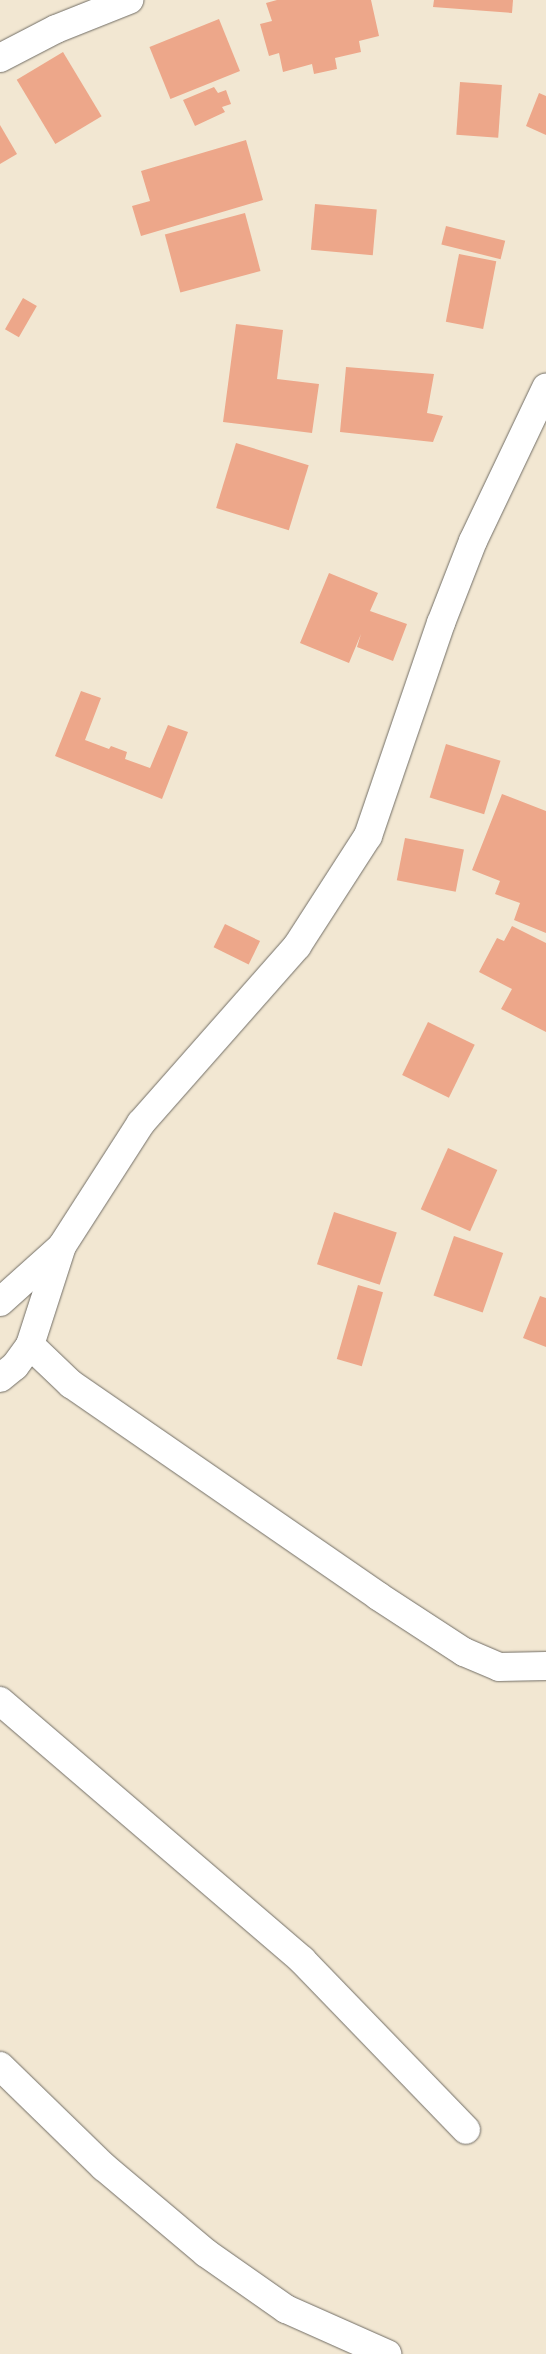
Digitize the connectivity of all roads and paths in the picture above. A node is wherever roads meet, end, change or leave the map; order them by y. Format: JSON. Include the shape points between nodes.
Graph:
{"nodes":[{"id":1,"x":128,"y":0,"type":"edge"},
{"id":2,"x":0,"y":58,"type":"edge"},
{"id":3,"x":546,"y":388,"type":"edge"},
{"id":4,"x":62,"y":1246,"type":"junction"},
{"id":5,"x":0,"y":1302,"type":"edge"},
{"id":6,"x":30,"y":1345,"type":"junction"},
{"id":7,"x":0,"y":1378,"type":"edge"},
{"id":8,"x":546,"y":1666,"type":"edge"},
{"id":9,"x":0,"y":1701,"type":"edge"},
{"id":10,"x":0,"y":2066,"type":"edge"},
{"id":11,"x":466,"y":2130,"type":"dead end"},
{"id":12,"x":387,"y":2354,"type":"edge"}],
"edges":[{"from":1,"to":2,"type":"street","via":[[83,17]]},
{"from":3,"to":4,"type":"street","via":[[473,541],[441,623],[368,836],[297,946],[141,1123]]},
{"from":4,"to":5,"type":"street"},
{"from":4,"to":6,"type":"street"},
{"from":6,"to":7,"type":"street"},
{"from":6,"to":8,"type":"street","via":[[71,1384],[464,1652],[499,1667]]},
{"from":9,"to":11,"type":"street","via":[[302,1960]]},
{"from":10,"to":12,"type":"street","via":[[104,2167],[206,2253],[286,2309]]}]}
